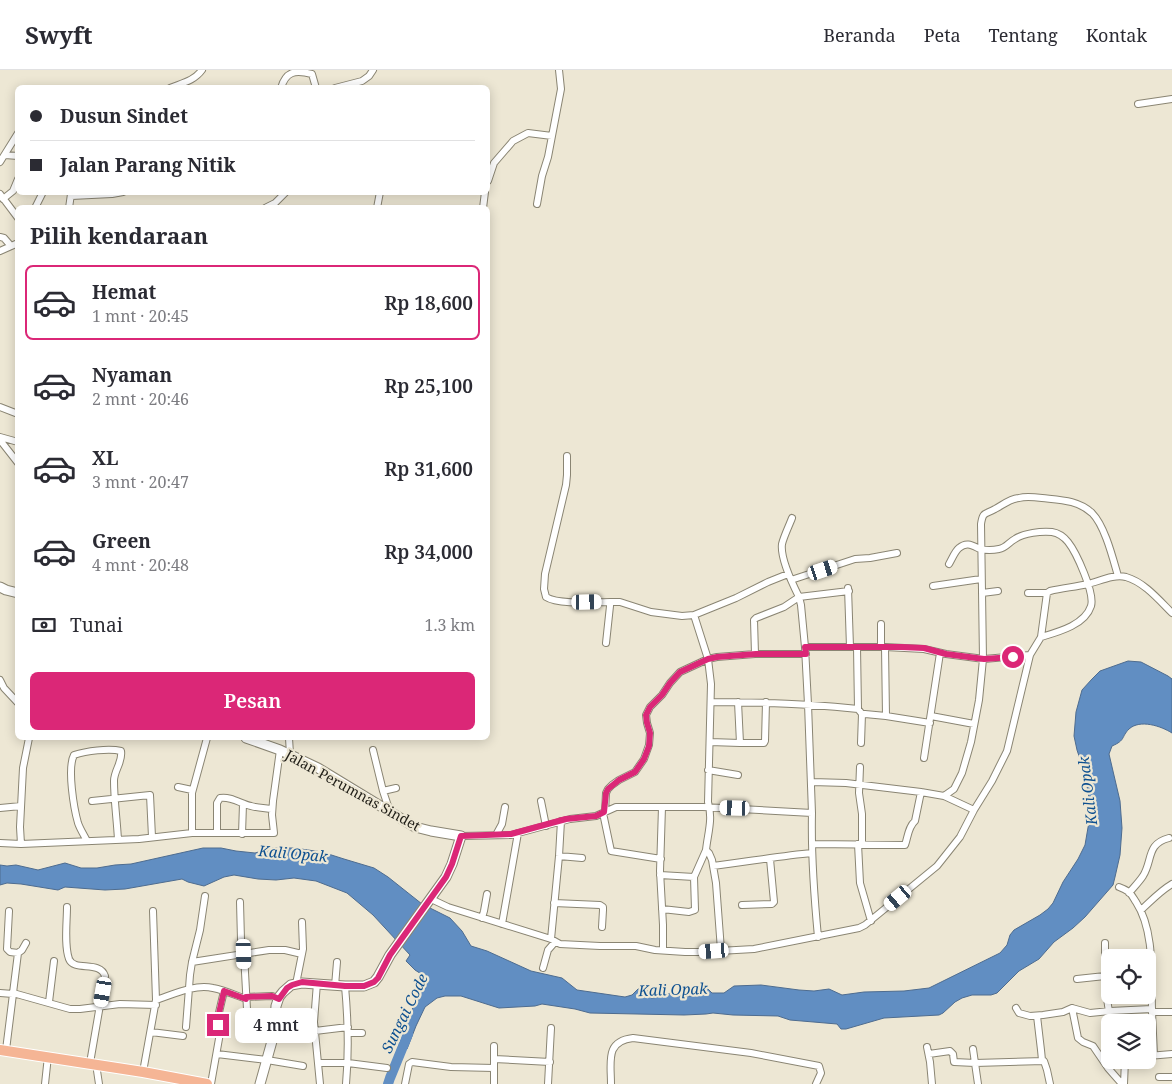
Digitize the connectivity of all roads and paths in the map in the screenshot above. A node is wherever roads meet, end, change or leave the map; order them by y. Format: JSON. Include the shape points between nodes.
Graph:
{"nodes":[{"id":1,"x":202,"y":70,"type":"edge"},
{"id":2,"x":373,"y":70,"type":"edge"},
{"id":3,"x":559,"y":70,"type":"edge"},
{"id":4,"x":178,"y":85,"type":"edge"},
{"id":5,"x":282,"y":85,"type":"edge"},
{"id":6,"x":315,"y":85,"type":"edge"},
{"id":7,"x":347,"y":85,"type":"edge"},
{"id":8,"x":1172,"y":99,"type":"edge"},
{"id":9,"x":1138,"y":104,"type":"dead end"},
{"id":10,"x":552,"y":136,"type":"junction"},
{"id":11,"x":15,"y":138,"type":"edge"},
{"id":12,"x":5,"y":155,"type":"junction"},
{"id":13,"x":15,"y":156,"type":"edge"},
{"id":14,"x":0,"y":162,"type":"edge"},
{"id":15,"x":490,"y":175,"type":"edge"},
{"id":16,"x":15,"y":186,"type":"edge"},
{"id":17,"x":283,"y":195,"type":"edge"},
{"id":18,"x":1,"y":196,"type":"edge"},
{"id":19,"x":537,"y":204,"type":"dead end"},
{"id":20,"x":271,"y":205,"type":"edge"},
{"id":21,"x":15,"y":214,"type":"edge"},
{"id":22,"x":0,"y":238,"type":"edge"},
{"id":23,"x":14,"y":244,"type":"edge"},
{"id":24,"x":0,"y":251,"type":"edge"},
{"id":25,"x":0,"y":407,"type":"edge"},
{"id":26,"x":15,"y":413,"type":"edge"},
{"id":27,"x":0,"y":438,"type":"edge"},
{"id":28,"x":15,"y":441,"type":"edge"},
{"id":29,"x":567,"y":456,"type":"dead end"},
{"id":30,"x":15,"y":459,"type":"edge"},
{"id":31,"x":792,"y":518,"type":"dead end"},
{"id":32,"x":981,"y":549,"type":"junction"},
{"id":33,"x":897,"y":553,"type":"dead end"},
{"id":34,"x":949,"y":564,"type":"dead end"},
{"id":35,"x":1118,"y":576,"type":"junction"},
{"id":36,"x":789,"y":577,"type":"junction"},
{"id":37,"x":981,"y":579,"type":"junction"},
{"id":38,"x":1088,"y":584,"type":"junction"},
{"id":39,"x":934,"y":586,"type":"dead end"},
{"id":40,"x":0,"y":587,"type":"edge"},
{"id":41,"x":998,"y":591,"type":"dead end"},
{"id":42,"x":15,"y":592,"type":"edge"},
{"id":43,"x":982,"y":593,"type":"junction"},
{"id":44,"x":1028,"y":593,"type":"dead end"},
{"id":45,"x":1047,"y":593,"type":"junction"},
{"id":46,"x":799,"y":597,"type":"junction"},
{"id":47,"x":610,"y":602,"type":"junction"},
{"id":48,"x":1172,"y":613,"type":"edge"},
{"id":49,"x":694,"y":615,"type":"junction"},
{"id":50,"x":881,"y":624,"type":"dead end"},
{"id":51,"x":1041,"y":637,"type":"junction"},
{"id":52,"x":606,"y":643,"type":"dead end"},
{"id":53,"x":805,"y":647,"type":"junction"},
{"id":54,"x":853,"y":647,"type":"junction"},
{"id":55,"x":883,"y":647,"type":"junction"},
{"id":56,"x":940,"y":653,"type":"junction"},
{"id":57,"x":756,"y":654,"type":"junction"},
{"id":58,"x":806,"y":654,"type":"junction"},
{"id":59,"x":1030,"y":655,"type":"junction"},
{"id":60,"x":708,"y":659,"type":"junction"},
{"id":61,"x":983,"y":659,"type":"junction"},
{"id":62,"x":0,"y":680,"type":"edge"},
{"id":63,"x":15,"y":700,"type":"edge"},
{"id":64,"x":710,"y":702,"type":"junction"},
{"id":65,"x":738,"y":702,"type":"junction"},
{"id":66,"x":766,"y":702,"type":"junction"},
{"id":67,"x":808,"y":704,"type":"junction"},
{"id":68,"x":860,"y":711,"type":"junction"},
{"id":69,"x":886,"y":716,"type":"junction"},
{"id":70,"x":930,"y":720,"type":"junction"},
{"id":71,"x":974,"y":724,"type":"junction"},
{"id":72,"x":29,"y":740,"type":"edge"},
{"id":73,"x":206,"y":740,"type":"edge"},
{"id":74,"x":252,"y":740,"type":"edge"},
{"id":75,"x":290,"y":740,"type":"edge"},
{"id":76,"x":710,"y":742,"type":"junction"},
{"id":77,"x":740,"y":743,"type":"junction"},
{"id":78,"x":860,"y":743,"type":"dead end"},
{"id":79,"x":280,"y":750,"type":"junction"},
{"id":80,"x":374,"y":750,"type":"dead end"},
{"id":81,"x":290,"y":754,"type":"junction"},
{"id":82,"x":924,"y":758,"type":"dead end"},
{"id":83,"x":860,"y":767,"type":"dead end"},
{"id":84,"x":708,"y":770,"type":"junction"},
{"id":85,"x":738,"y":775,"type":"dead end"},
{"id":86,"x":812,"y":782,"type":"junction"},
{"id":87,"x":859,"y":785,"type":"junction"},
{"id":88,"x":178,"y":787,"type":"dead end"},
{"id":89,"x":396,"y":788,"type":"dead end"},
{"id":90,"x":192,"y":790,"type":"junction"},
{"id":91,"x":383,"y":791,"type":"junction"},
{"id":92,"x":921,"y":792,"type":"junction"},
{"id":93,"x":944,"y":796,"type":"junction"},
{"id":94,"x":115,"y":799,"type":"junction"},
{"id":95,"x":92,"y":801,"type":"dead end"},
{"id":96,"x":541,"y":801,"type":"dead end"},
{"id":97,"x":243,"y":804,"type":"junction"},
{"id":98,"x":21,"y":806,"type":"junction"},
{"id":99,"x":505,"y":807,"type":"dead end"},
{"id":100,"x":662,"y":807,"type":"junction"},
{"id":101,"x":710,"y":807,"type":"junction"},
{"id":102,"x":0,"y":808,"type":"edge"},
{"id":103,"x":272,"y":809,"type":"junction"},
{"id":104,"x":974,"y":810,"type":"junction"},
{"id":105,"x":390,"y":812,"type":"junction"},
{"id":106,"x":604,"y":812,"type":"junction"},
{"id":107,"x":812,"y":813,"type":"junction"},
{"id":108,"x":561,"y":821,"type":"junction"},
{"id":109,"x":546,"y":826,"type":"junction"},
{"id":110,"x":217,"y":832,"type":"junction"},
{"id":111,"x":192,"y":833,"type":"junction"},
{"id":112,"x":518,"y":833,"type":"junction"},
{"id":113,"x":242,"y":834,"type":"junction"},
{"id":114,"x":496,"y":835,"type":"junction"},
{"id":115,"x":461,"y":836,"type":"junction"},
{"id":116,"x":152,"y":837,"type":"junction"},
{"id":117,"x":1169,"y":838,"type":"dead end"},
{"id":118,"x":118,"y":840,"type":"junction"},
{"id":119,"x":87,"y":841,"type":"junction"},
{"id":120,"x":0,"y":843,"type":"edge"},
{"id":121,"x":21,"y":844,"type":"junction"},
{"id":122,"x":812,"y":844,"type":"junction"},
{"id":123,"x":860,"y":844,"type":"junction"},
{"id":124,"x":706,"y":850,"type":"junction"},
{"id":125,"x":812,"y":854,"type":"junction"},
{"id":126,"x":559,"y":856,"type":"junction"},
{"id":127,"x":582,"y":858,"type":"dead end"},
{"id":128,"x":661,"y":859,"type":"junction"},
{"id":129,"x":770,"y":859,"type":"junction"},
{"id":130,"x":713,"y":866,"type":"junction"},
{"id":131,"x":660,"y":875,"type":"junction"},
{"id":132,"x":694,"y":877,"type":"junction"},
{"id":133,"x":1172,"y":884,"type":"edge"},
{"id":134,"x":1119,"y":886,"type":"dead end"},
{"id":135,"x":1130,"y":893,"type":"junction"},
{"id":136,"x":487,"y":894,"type":"dead end"},
{"id":137,"x":206,"y":896,"type":"dead end"},
{"id":138,"x":430,"y":899,"type":"junction"},
{"id":139,"x":240,"y":902,"type":"dead end"},
{"id":140,"x":554,"y":903,"type":"junction"},
{"id":141,"x":742,"y":905,"type":"dead end"},
{"id":142,"x":67,"y":907,"type":"dead end"},
{"id":143,"x":662,"y":909,"type":"junction"},
{"id":144,"x":1141,"y":910,"type":"junction"},
{"id":145,"x":9,"y":911,"type":"dead end"},
{"id":146,"x":153,"y":911,"type":"dead end"},
{"id":147,"x":482,"y":918,"type":"junction"},
{"id":148,"x":870,"y":921,"type":"junction"},
{"id":149,"x":302,"y":922,"type":"dead end"},
{"id":150,"x":502,"y":924,"type":"junction"},
{"id":151,"x":602,"y":926,"type":"dead end"},
{"id":152,"x":818,"y":937,"type":"junction"},
{"id":153,"x":553,"y":941,"type":"junction"},
{"id":154,"x":26,"y":943,"type":"dead end"},
{"id":155,"x":1105,"y":943,"type":"dead end"},
{"id":156,"x":1105,"y":949,"type":"edge"},
{"id":157,"x":663,"y":950,"type":"junction"},
{"id":158,"x":721,"y":950,"type":"junction"},
{"id":159,"x":18,"y":953,"type":"junction"},
{"id":160,"x":244,"y":954,"type":"junction"},
{"id":161,"x":302,"y":954,"type":"junction"},
{"id":162,"x":54,"y":961,"type":"dead end"},
{"id":163,"x":192,"y":962,"type":"junction"},
{"id":164,"x":337,"y":962,"type":"dead end"},
{"id":165,"x":544,"y":968,"type":"dead end"},
{"id":166,"x":1101,"y":976,"type":"edge"},
{"id":167,"x":1077,"y":979,"type":"dead end"},
{"id":168,"x":317,"y":983,"type":"junction"},
{"id":169,"x":296,"y":984,"type":"junction"},
{"id":170,"x":335,"y":986,"type":"junction"},
{"id":171,"x":345,"y":986,"type":"junction"},
{"id":172,"x":189,"y":989,"type":"junction"},
{"id":173,"x":224,"y":991,"type":"junction"},
{"id":174,"x":0,"y":993,"type":"edge"},
{"id":175,"x":14,"y":994,"type":"junction"},
{"id":176,"x":246,"y":998,"type":"junction"},
{"id":177,"x":279,"y":999,"type":"junction"},
{"id":178,"x":49,"y":1002,"type":"junction"},
{"id":179,"x":156,"y":1002,"type":"junction"},
{"id":180,"x":1108,"y":1004,"type":"edge"},
{"id":181,"x":100,"y":1007,"type":"junction"},
{"id":182,"x":1016,"y":1008,"type":"dead end"},
{"id":183,"x":1072,"y":1008,"type":"junction"},
{"id":184,"x":1152,"y":1010,"type":"junction"},
{"id":185,"x":1109,"y":1012,"type":"junction"},
{"id":186,"x":1172,"y":1012,"type":"edge"},
{"id":187,"x":1152,"y":1014,"type":"edge"},
{"id":188,"x":275,"y":1015,"type":"junction"},
{"id":189,"x":1037,"y":1016,"type":"junction"},
{"id":190,"x":186,"y":1027,"type":"dead end"},
{"id":191,"x":550,"y":1028,"type":"dead end"},
{"id":192,"x":348,"y":1030,"type":"junction"},
{"id":193,"x":315,"y":1031,"type":"junction"},
{"id":194,"x":150,"y":1032,"type":"junction"},
{"id":195,"x":362,"y":1033,"type":"dead end"},
{"id":196,"x":182,"y":1036,"type":"dead end"},
{"id":197,"x":494,"y":1046,"type":"dead end"},
{"id":198,"x":973,"y":1049,"type":"dead end"},
{"id":199,"x":3,"y":1050,"type":"edge"},
{"id":200,"x":217,"y":1054,"type":"junction"},
{"id":201,"x":1172,"y":1054,"type":"edge"},
{"id":202,"x":1156,"y":1055,"type":"edge"},
{"id":203,"x":48,"y":1056,"type":"junction"},
{"id":204,"x":494,"y":1059,"type":"junction"},
{"id":205,"x":267,"y":1060,"type":"junction"},
{"id":206,"x":1042,"y":1060,"type":"junction"},
{"id":207,"x":550,"y":1062,"type":"junction"},
{"id":208,"x":318,"y":1063,"type":"junction"},
{"id":209,"x":348,"y":1063,"type":"junction"},
{"id":210,"x":975,"y":1063,"type":"junction"},
{"id":211,"x":93,"y":1064,"type":"junction"},
{"id":212,"x":303,"y":1066,"type":"dead end"},
{"id":213,"x":387,"y":1068,"type":"dead end"},
{"id":214,"x":494,"y":1068,"type":"junction"},
{"id":215,"x":1124,"y":1069,"type":"edge"},
{"id":216,"x":143,"y":1072,"type":"junction"},
{"id":217,"x":1159,"y":1077,"type":"dead end"},
{"id":218,"x":1172,"y":1077,"type":"edge"},
{"id":219,"x":45,"y":1084,"type":"edge"},
{"id":220,"x":99,"y":1084,"type":"edge"},
{"id":221,"x":209,"y":1084,"type":"edge"},
{"id":222,"x":260,"y":1084,"type":"edge"},
{"id":223,"x":320,"y":1084,"type":"edge"},
{"id":224,"x":346,"y":1084,"type":"edge"},
{"id":225,"x":405,"y":1084,"type":"edge"},
{"id":226,"x":494,"y":1084,"type":"edge"},
{"id":227,"x":548,"y":1084,"type":"edge"},
{"id":228,"x":610,"y":1084,"type":"edge"},
{"id":229,"x":816,"y":1084,"type":"edge"},
{"id":230,"x":932,"y":1084,"type":"edge"},
{"id":231,"x":978,"y":1084,"type":"edge"},
{"id":232,"x":1050,"y":1084,"type":"edge"},
{"id":233,"x":1123,"y":1084,"type":"edge"}],
"edges":[{"from":1,"to":4,"type":"street","via":[[192,80]]},
{"from":2,"to":7,"type":"street","via":[[362,81]]},
{"from":3,"to":10,"type":"street","via":[[561,89]]},
{"from":5,"to":6,"type":"street","via":[[286,74],[297,70],[312,74]]},
{"from":8,"to":9,"type":"street"},
{"from":10,"to":15,"type":"street","via":[[528,133],[513,141],[494,163]]},
{"from":10,"to":19,"type":"street"},
{"from":11,"to":12,"type":"street"},
{"from":12,"to":13,"type":"street"},
{"from":12,"to":14,"type":"street"},
{"from":16,"to":18,"type":"street","via":[[13,191]]},
{"from":17,"to":20,"type":"street"},
{"from":18,"to":21,"type":"street"},
{"from":22,"to":23,"type":"street"},
{"from":23,"to":24,"type":"street"},
{"from":25,"to":26,"type":"street"},
{"from":27,"to":28,"type":"street"},
{"from":27,"to":30,"type":"street"},
{"from":29,"to":47,"type":"street","via":[[566,484],[545,574],[546,597],[573,602]]},
{"from":31,"to":36,"type":"street","via":[[782,544]]},
{"from":32,"to":34,"type":"street","via":[[969,544],[960,547]]},
{"from":32,"to":35,"type":"street","via":[[982,516],[1006,502],[1020,497],[1070,501],[1085,508],[1096,519]]},
{"from":32,"to":37,"type":"street"},
{"from":32,"to":38,"type":"street","via":[[998,550],[1020,536],[1052,532],[1068,543]]},
{"from":33,"to":36,"type":"street","via":[[855,559]]},
{"from":35,"to":38,"type":"street"},
{"from":35,"to":48,"type":"street","via":[[1140,584]]},
{"from":36,"to":46,"type":"street"},
{"from":36,"to":49,"type":"street","via":[[768,582]]},
{"from":37,"to":39,"type":"street"},
{"from":37,"to":43,"type":"street"},
{"from":38,"to":45,"type":"street"},
{"from":38,"to":51,"type":"street","via":[[1092,601],[1081,619],[1071,627]]},
{"from":40,"to":42,"type":"street"},
{"from":41,"to":43,"type":"street"},
{"from":43,"to":61,"type":"street"},
{"from":44,"to":45,"type":"street"},
{"from":45,"to":51,"type":"street"},
{"from":46,"to":53,"type":"street"},
{"from":46,"to":54,"type":"street","via":[[848,589]]},
{"from":46,"to":57,"type":"street","via":[[754,620]]},
{"from":47,"to":49,"type":"street","via":[[651,612]]},
{"from":47,"to":52,"type":"street"},
{"from":49,"to":60,"type":"street"},
{"from":50,"to":55,"type":"street"},
{"from":51,"to":59,"type":"street"},
{"from":53,"to":54,"type":"street"},
{"from":53,"to":58,"type":"street"},
{"from":54,"to":55,"type":"street"},
{"from":54,"to":68,"type":"street"},
{"from":55,"to":56,"type":"street","via":[[924,648]]},
{"from":55,"to":69,"type":"street"},
{"from":56,"to":61,"type":"street"},
{"from":56,"to":70,"type":"street"},
{"from":57,"to":58,"type":"street"},
{"from":57,"to":60,"type":"street"},
{"from":58,"to":67,"type":"street"},
{"from":59,"to":61,"type":"street"},
{"from":59,"to":104,"type":"street","via":[[1007,751]]},
{"from":60,"to":64,"type":"street"},
{"from":60,"to":106,"type":"street","via":[[680,672],[650,707],[646,715],[649,746],[644,759],[635,772],[608,789]]},
{"from":61,"to":71,"type":"street"},
{"from":62,"to":63,"type":"street"},
{"from":64,"to":65,"type":"street"},
{"from":64,"to":76,"type":"street"},
{"from":65,"to":66,"type":"street"},
{"from":65,"to":77,"type":"street"},
{"from":66,"to":67,"type":"street"},
{"from":66,"to":77,"type":"street","via":[[765,742]]},
{"from":67,"to":68,"type":"street"},
{"from":67,"to":86,"type":"street"},
{"from":68,"to":69,"type":"street"},
{"from":68,"to":78,"type":"street"},
{"from":69,"to":70,"type":"street"},
{"from":70,"to":71,"type":"street"},
{"from":70,"to":82,"type":"street"},
{"from":71,"to":93,"type":"street","via":[[962,773],[954,789]]},
{"from":72,"to":98,"type":"street"},
{"from":73,"to":90,"type":"street"},
{"from":74,"to":79,"type":"street","name":"Jalan Perumnas Sindet"},
{"from":75,"to":81,"type":"street"},
{"from":76,"to":77,"type":"street"},
{"from":76,"to":84,"type":"street"},
{"from":79,"to":81,"type":"street","name":"Jalan Perumnas Sindet"},
{"from":79,"to":103,"type":"street"},
{"from":80,"to":91,"type":"street"},
{"from":81,"to":105,"type":"street","name":"Jalan Perumnas Sindet","via":[[330,774]]},
{"from":83,"to":87,"type":"street"},
{"from":84,"to":85,"type":"street"},
{"from":84,"to":101,"type":"street"},
{"from":86,"to":87,"type":"street"},
{"from":86,"to":107,"type":"street"},
{"from":87,"to":92,"type":"street"},
{"from":87,"to":123,"type":"street","via":[[862,814]]},
{"from":88,"to":90,"type":"street"},
{"from":89,"to":91,"type":"street"},
{"from":90,"to":111,"type":"street"},
{"from":91,"to":105,"type":"street"},
{"from":92,"to":93,"type":"street"},
{"from":92,"to":123,"type":"street","via":[[915,821],[905,845]]},
{"from":93,"to":104,"type":"street"},
{"from":94,"to":95,"type":"street"},
{"from":94,"to":116,"type":"street","via":[[150,795]]},
{"from":94,"to":118,"type":"street"},
{"from":94,"to":119,"type":"street","via":[[114,778],[121,751],[114,749],[74,756],[71,766],[73,802]]},
{"from":96,"to":109,"type":"street"},
{"from":97,"to":103,"type":"street"},
{"from":97,"to":110,"type":"street","via":[[232,798],[218,800]]},
{"from":97,"to":113,"type":"street"},
{"from":98,"to":102,"type":"street"},
{"from":98,"to":121,"type":"street"},
{"from":99,"to":114,"type":"street"},
{"from":100,"to":101,"type":"street"},
{"from":100,"to":106,"type":"street","via":[[616,807]]},
{"from":100,"to":128,"type":"street"},
{"from":101,"to":107,"type":"street"},
{"from":101,"to":124,"type":"street","via":[[711,824]]},
{"from":103,"to":113,"type":"street","via":[[274,833]]},
{"from":104,"to":148,"type":"street","via":[[960,837],[937,866]]},
{"from":105,"to":115,"type":"street","name":"Jalan Perumnas Sindet","via":[[421,829]]},
{"from":106,"to":108,"type":"street"},
{"from":106,"to":128,"type":"street","via":[[611,851]]},
{"from":107,"to":122,"type":"street"},
{"from":108,"to":109,"type":"street"},
{"from":108,"to":126,"type":"street"},
{"from":109,"to":112,"type":"street"},
{"from":110,"to":111,"type":"street"},
{"from":110,"to":113,"type":"street"},
{"from":111,"to":116,"type":"street"},
{"from":112,"to":114,"type":"street"},
{"from":112,"to":150,"type":"street"},
{"from":114,"to":115,"type":"street"},
{"from":115,"to":138,"type":"street","via":[[449,871]]},
{"from":116,"to":118,"type":"street"},
{"from":117,"to":135,"type":"street","via":[[1157,843],[1143,875]]},
{"from":118,"to":119,"type":"street"},
{"from":119,"to":121,"type":"street"},
{"from":120,"to":121,"type":"street"},
{"from":122,"to":123,"type":"street"},
{"from":122,"to":125,"type":"street"},
{"from":123,"to":148,"type":"street","via":[[860,883]]},
{"from":124,"to":130,"type":"street"},
{"from":124,"to":132,"type":"street"},
{"from":125,"to":129,"type":"street"},
{"from":125,"to":152,"type":"street"},
{"from":126,"to":127,"type":"street"},
{"from":126,"to":140,"type":"street"},
{"from":128,"to":131,"type":"street"},
{"from":129,"to":130,"type":"street"},
{"from":129,"to":141,"type":"street","via":[[774,902]]},
{"from":130,"to":158,"type":"street"},
{"from":131,"to":132,"type":"street"},
{"from":131,"to":143,"type":"street"},
{"from":132,"to":143,"type":"street","via":[[695,910]]},
{"from":133,"to":144,"type":"street"},
{"from":134,"to":135,"type":"street"},
{"from":135,"to":144,"type":"street"},
{"from":136,"to":147,"type":"street"},
{"from":137,"to":163,"type":"street"},
{"from":138,"to":147,"type":"street"},
{"from":138,"to":171,"type":"street","via":[[390,955],[378,978],[364,986]]},
{"from":139,"to":160,"type":"street"},
{"from":140,"to":151,"type":"street","via":[[600,905],[603,907]]},
{"from":140,"to":153,"type":"street"},
{"from":142,"to":181,"type":"street","via":[[69,959],[72,963],[95,967],[105,974]]},
{"from":143,"to":157,"type":"street"},
{"from":144,"to":184,"type":"street","via":[[1151,957]]},
{"from":145,"to":159,"type":"street","via":[[7,949]]},
{"from":146,"to":179,"type":"street"},
{"from":147,"to":150,"type":"street"},
{"from":148,"to":152,"type":"street","via":[[859,928]]},
{"from":149,"to":161,"type":"street"},
{"from":150,"to":153,"type":"street"},
{"from":152,"to":158,"type":"street","via":[[754,949]]},
{"from":153,"to":157,"type":"street"},
{"from":153,"to":165,"type":"street"},
{"from":154,"to":159,"type":"street"},
{"from":155,"to":156,"type":"street"},
{"from":157,"to":158,"type":"street"},
{"from":159,"to":175,"type":"street"},
{"from":160,"to":161,"type":"street","via":[[269,950]]},
{"from":160,"to":163,"type":"street"},
{"from":160,"to":176,"type":"street"},
{"from":161,"to":169,"type":"street"},
{"from":162,"to":178,"type":"street"},
{"from":163,"to":172,"type":"street"},
{"from":164,"to":170,"type":"street"},
{"from":166,"to":167,"type":"street"},
{"from":168,"to":169,"type":"street"},
{"from":168,"to":170,"type":"street"},
{"from":168,"to":193,"type":"street"},
{"from":169,"to":177,"type":"street","via":[[287,988]]},
{"from":170,"to":171,"type":"street"},
{"from":171,"to":192,"type":"street"},
{"from":172,"to":173,"type":"street","via":[[211,987]]},
{"from":172,"to":179,"type":"street"},
{"from":172,"to":190,"type":"street"},
{"from":173,"to":176,"type":"street"},
{"from":173,"to":200,"type":"street","via":[[217,1022],[220,1033]]},
{"from":174,"to":175,"type":"street"},
{"from":175,"to":178,"type":"street"},
{"from":175,"to":199,"type":"street"},
{"from":176,"to":177,"type":"street","via":[[272,996]]},
{"from":176,"to":188,"type":"street","via":[[250,1012]]},
{"from":177,"to":188,"type":"street"},
{"from":178,"to":181,"type":"street","via":[[70,1009]]},
{"from":179,"to":181,"type":"street"},
{"from":179,"to":194,"type":"street"},
{"from":180,"to":185,"type":"street"},
{"from":181,"to":211,"type":"street"},
{"from":182,"to":189,"type":"street","via":[[1019,1013]]},
{"from":183,"to":185,"type":"street","via":[[1090,1013]]},
{"from":183,"to":189,"type":"street"},
{"from":183,"to":233,"type":"street","via":[[1078,1038],[1092,1046]]},
{"from":184,"to":185,"type":"street"},
{"from":184,"to":186,"type":"street"},
{"from":184,"to":187,"type":"street"},
{"from":188,"to":205,"type":"street"},
{"from":189,"to":206,"type":"street"},
{"from":191,"to":207,"type":"street"},
{"from":192,"to":193,"type":"street"},
{"from":192,"to":195,"type":"street"},
{"from":192,"to":209,"type":"street"},
{"from":193,"to":208,"type":"street"},
{"from":194,"to":196,"type":"street"},
{"from":194,"to":216,"type":"street"},
{"from":197,"to":204,"type":"street"},
{"from":198,"to":210,"type":"street"},
{"from":199,"to":203,"type":"main road"},
{"from":200,"to":205,"type":"street"},
{"from":200,"to":221,"type":"street"},
{"from":201,"to":202,"type":"street"},
{"from":203,"to":211,"type":"main road"},
{"from":203,"to":219,"type":"street"},
{"from":204,"to":207,"type":"street"},
{"from":204,"to":214,"type":"street"},
{"from":205,"to":212,"type":"street"},
{"from":205,"to":222,"type":"street"},
{"from":206,"to":210,"type":"street"},
{"from":206,"to":232,"type":"street","via":[[1046,1063]]},
{"from":207,"to":227,"type":"street"},
{"from":208,"to":209,"type":"street"},
{"from":208,"to":223,"type":"street"},
{"from":209,"to":213,"type":"street"},
{"from":209,"to":224,"type":"street"},
{"from":210,"to":230,"type":"street","via":[[954,1062],[950,1051],[928,1050]]},
{"from":210,"to":231,"type":"street"},
{"from":211,"to":216,"type":"main road"},
{"from":211,"to":220,"type":"street"},
{"from":214,"to":225,"type":"street","via":[[412,1062]]},
{"from":214,"to":226,"type":"street"},
{"from":215,"to":233,"type":"street"},
{"from":216,"to":221,"type":"main road"},
{"from":217,"to":218,"type":"street"},
{"from":228,"to":229,"type":"street","via":[[614,1046],[621,1040],[642,1038],[819,1066],[821,1073]]}]}
